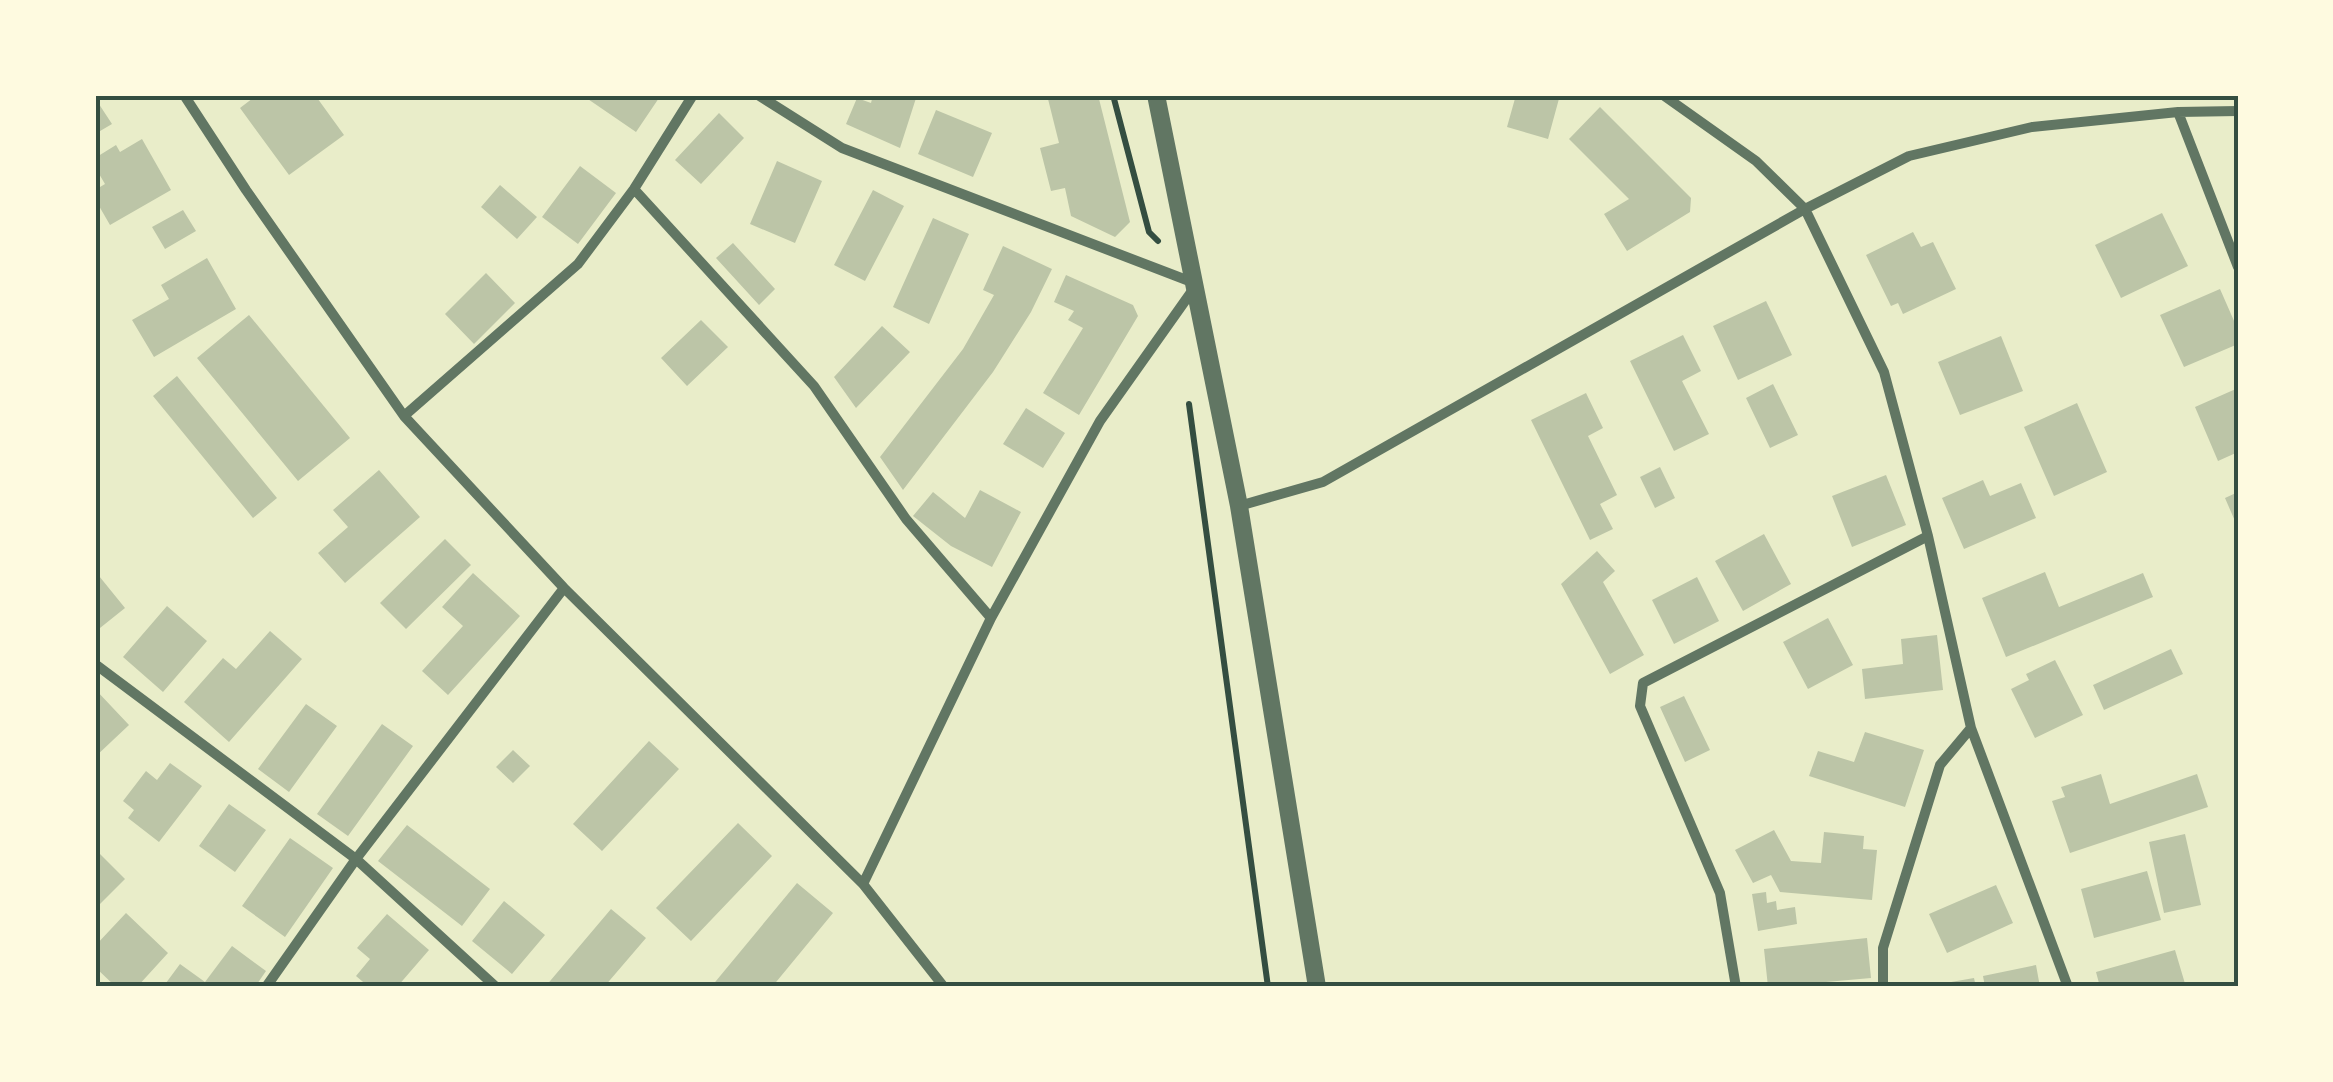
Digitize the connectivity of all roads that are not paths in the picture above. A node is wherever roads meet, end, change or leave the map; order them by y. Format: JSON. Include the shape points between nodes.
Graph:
{"nodes":[{"id":1,"x":184,"y":95,"type":"edge"},
{"id":2,"x":693,"y":95,"type":"edge"},
{"id":3,"x":758,"y":95,"type":"edge"},
{"id":4,"x":1156,"y":95,"type":"edge"},
{"id":5,"x":1663,"y":95,"type":"edge"},
{"id":6,"x":2238,"y":111,"type":"edge"},
{"id":7,"x":2178,"y":112,"type":"junction"},
{"id":8,"x":634,"y":188,"type":"junction"},
{"id":9,"x":1805,"y":209,"type":"junction"},
{"id":10,"x":2238,"y":267,"type":"edge"},
{"id":11,"x":1197,"y":284,"type":"junction"},
{"id":12,"x":404,"y":416,"type":"junction"},
{"id":13,"x":1240,"y":506,"type":"junction"},
{"id":14,"x":1928,"y":536,"type":"junction"},
{"id":15,"x":564,"y":588,"type":"junction"},
{"id":16,"x":991,"y":618,"type":"junction"},
{"id":17,"x":95,"y":664,"type":"edge"},
{"id":18,"x":1971,"y":728,"type":"junction"},
{"id":19,"x":356,"y":860,"type":"junction"},
{"id":20,"x":863,"y":884,"type":"junction"},
{"id":21,"x":266,"y":987,"type":"edge"},
{"id":22,"x":496,"y":987,"type":"edge"},
{"id":23,"x":944,"y":987,"type":"edge"},
{"id":24,"x":1317,"y":987,"type":"edge"},
{"id":25,"x":1736,"y":987,"type":"edge"},
{"id":26,"x":1883,"y":987,"type":"edge"},
{"id":27,"x":2068,"y":987,"type":"edge"}],
"edges":[{"from":1,"to":12,"type":"street"},
{"from":2,"to":8,"type":"street"},
{"from":3,"to":11,"type":"street","via":[[842,148]]},
{"from":4,"to":11,"type":"street"},
{"from":5,"to":9,"type":"street","via":[[1756,161]]},
{"from":6,"to":7,"type":"street"},
{"from":7,"to":9,"type":"street","via":[[2032,127],[1909,156]]},
{"from":7,"to":10,"type":"street"},
{"from":8,"to":12,"type":"street","via":[[578,264]]},
{"from":8,"to":16,"type":"street","via":[[814,386],[906,520]]},
{"from":9,"to":13,"type":"street","via":[[1323,482]]},
{"from":9,"to":14,"type":"street","via":[[1884,372]]},
{"from":11,"to":13,"type":"street"},
{"from":11,"to":16,"type":"street","via":[[1100,421]]},
{"from":12,"to":15,"type":"street"},
{"from":13,"to":24,"type":"street"},
{"from":14,"to":18,"type":"street"},
{"from":14,"to":25,"type":"street","via":[[1644,683],[1640,706],[1720,894]]},
{"from":15,"to":19,"type":"street"},
{"from":15,"to":20,"type":"street"},
{"from":16,"to":20,"type":"street"},
{"from":17,"to":19,"type":"street"},
{"from":18,"to":26,"type":"street","via":[[1940,765],[1883,948]]},
{"from":18,"to":27,"type":"street"},
{"from":19,"to":21,"type":"street"},
{"from":19,"to":22,"type":"street"},
{"from":20,"to":23,"type":"street"}]}
